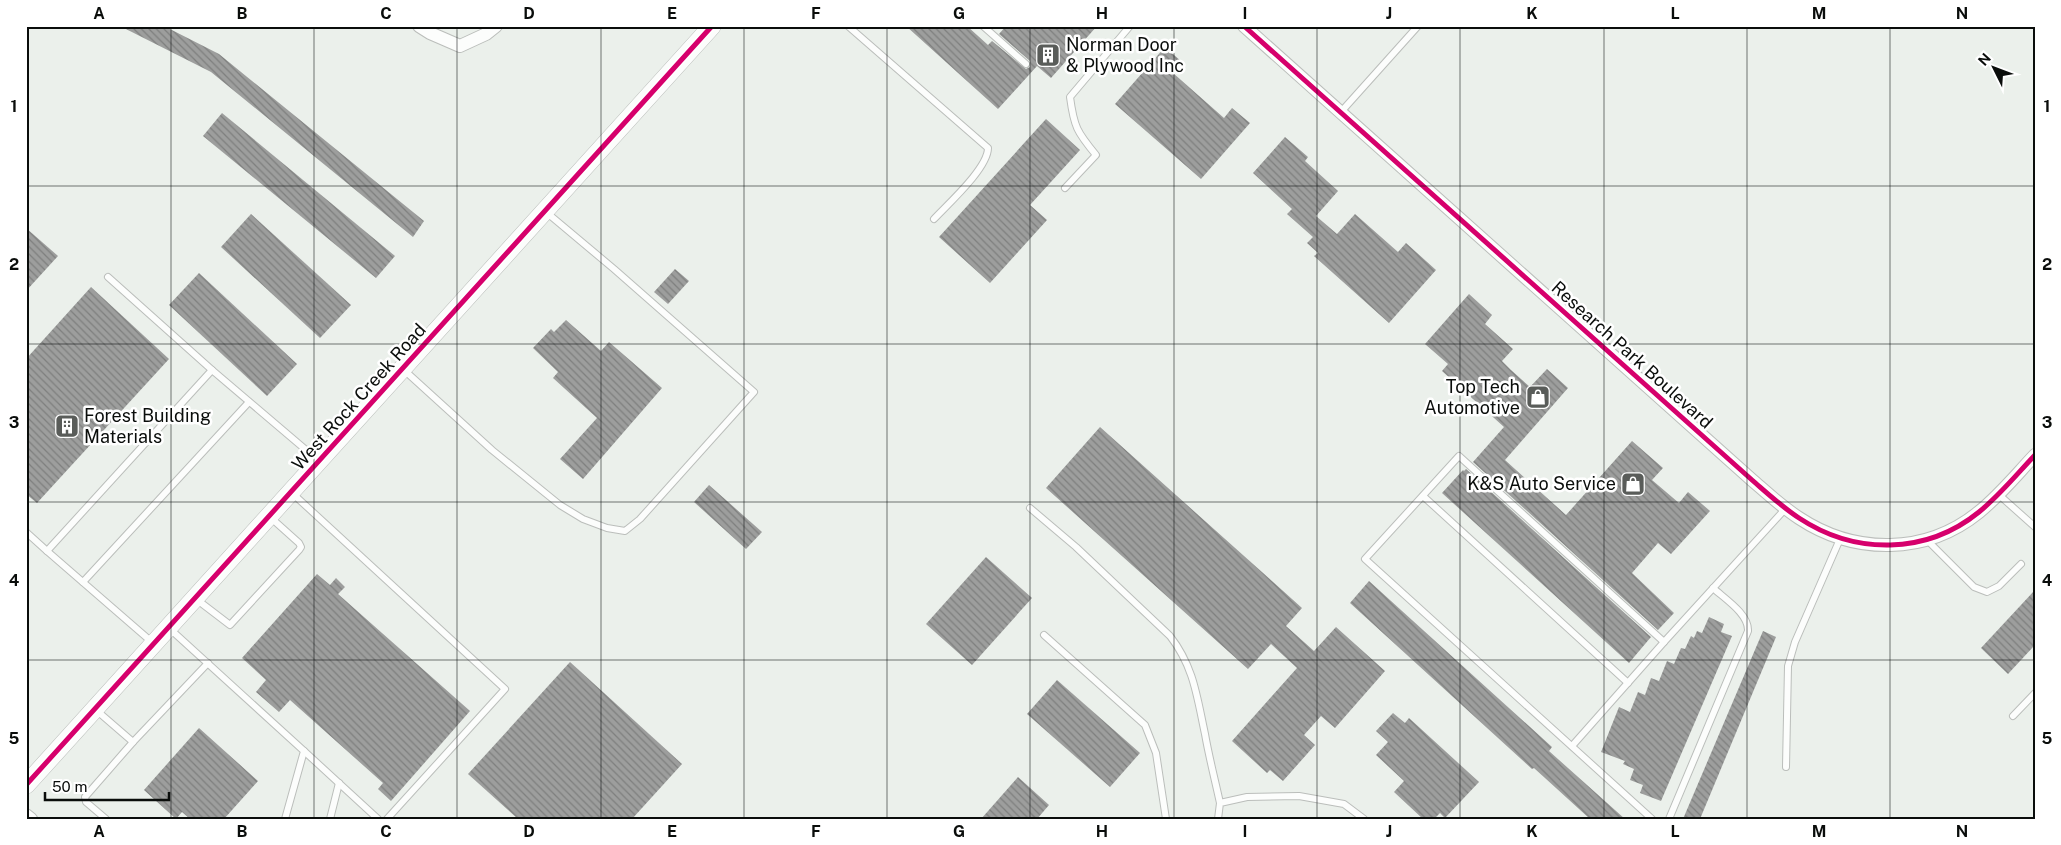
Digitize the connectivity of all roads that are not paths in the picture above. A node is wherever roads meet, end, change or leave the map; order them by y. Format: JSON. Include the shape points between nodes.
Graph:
{"nodes":[{"id":1,"x":419,"y":26,"type":"edge"},
{"id":2,"x":496,"y":26,"type":"edge"},
{"id":3,"x":712,"y":26,"type":"edge"},
{"id":4,"x":848,"y":26,"type":"edge"},
{"id":5,"x":1130,"y":26,"type":"edge"},
{"id":6,"x":1244,"y":26,"type":"edge"},
{"id":7,"x":1418,"y":26,"type":"edge"},
{"id":8,"x":986,"y":27,"type":"edge"},
{"id":9,"x":1026,"y":64,"type":"dead end"},
{"id":10,"x":1340,"y":113,"type":"junction"},
{"id":11,"x":1065,"y":188,"type":"dead end"},
{"id":12,"x":545,"y":211,"type":"junction"},
{"id":13,"x":934,"y":219,"type":"dead end"},
{"id":14,"x":108,"y":277,"type":"dead end"},
{"id":15,"x":403,"y":369,"type":"junction"},
{"id":16,"x":212,"y":370,"type":"junction"},
{"id":17,"x":249,"y":402,"type":"junction"},
{"id":18,"x":2035,"y":454,"type":"edge"},
{"id":19,"x":319,"y":461,"type":"junction"},
{"id":20,"x":291,"y":492,"type":"junction"},
{"id":21,"x":1998,"y":494,"type":"junction"},
{"id":22,"x":1423,"y":496,"type":"junction"},
{"id":23,"x":1030,"y":508,"type":"dead end"},
{"id":24,"x":1786,"y":508,"type":"junction"},
{"id":25,"x":270,"y":517,"type":"junction"},
{"id":26,"x":2035,"y":528,"type":"edge"},
{"id":27,"x":26,"y":532,"type":"edge"},
{"id":28,"x":1840,"y":539,"type":"junction"},
{"id":29,"x":1927,"y":540,"type":"junction"},
{"id":30,"x":48,"y":551,"type":"junction"},
{"id":31,"x":2021,"y":564,"type":"dead end"},
{"id":32,"x":83,"y":582,"type":"junction"},
{"id":33,"x":1713,"y":588,"type":"junction"},
{"id":34,"x":196,"y":598,"type":"junction"},
{"id":35,"x":169,"y":628,"type":"junction"},
{"id":36,"x":1044,"y":635,"type":"dead end"},
{"id":37,"x":1664,"y":642,"type":"junction"},
{"id":38,"x":154,"y":644,"type":"junction"},
{"id":39,"x":208,"y":663,"type":"junction"},
{"id":40,"x":1628,"y":683,"type":"junction"},
{"id":41,"x":2035,"y":693,"type":"edge"},
{"id":42,"x":95,"y":709,"type":"junction"},
{"id":43,"x":2013,"y":716,"type":"dead end"},
{"id":44,"x":133,"y":742,"type":"junction"},
{"id":45,"x":1572,"y":746,"type":"junction"},
{"id":46,"x":304,"y":751,"type":"junction"},
{"id":47,"x":1786,"y":767,"type":"dead end"},
{"id":48,"x":339,"y":783,"type":"junction"},
{"id":49,"x":26,"y":785,"type":"edge"},
{"id":50,"x":1220,"y":803,"type":"junction"},
{"id":51,"x":26,"y":815,"type":"edge"},
{"id":52,"x":31,"y":819,"type":"edge"},
{"id":53,"x":106,"y":819,"type":"edge"},
{"id":54,"x":285,"y":819,"type":"edge"},
{"id":55,"x":330,"y":819,"type":"edge"},
{"id":56,"x":378,"y":819,"type":"edge"},
{"id":57,"x":387,"y":819,"type":"edge"},
{"id":58,"x":1166,"y":819,"type":"edge"},
{"id":59,"x":1218,"y":819,"type":"edge"},
{"id":60,"x":1364,"y":819,"type":"edge"},
{"id":61,"x":1652,"y":819,"type":"edge"},
{"id":62,"x":1669,"y":819,"type":"edge"}],
"edges":[{"from":1,"to":2,"type":"street","via":[[460,46]]},
{"from":3,"to":12,"type":"main road","name":"West Rock Creek Road"},
{"from":4,"to":13,"type":"lane","via":[[988,148],[981,167]]},
{"from":5,"to":11,"type":"lane","via":[[1070,97],[1078,134],[1096,154]]},
{"from":6,"to":10,"type":"street","name":"Research Park Boulevard"},
{"from":7,"to":10,"type":"lane"},
{"from":8,"to":9,"type":"lane"},
{"from":10,"to":24,"type":"street","name":"Research Park Boulevard"},
{"from":12,"to":15,"type":"main road","name":"West Rock Creek Road"},
{"from":12,"to":15,"type":"lane","via":[[754,392],[679,477],[625,531],[583,519],[560,505],[492,450]]},
{"from":14,"to":16,"type":"lane"},
{"from":15,"to":19,"type":"main road","name":"West Rock Creek Road"},
{"from":16,"to":17,"type":"lane"},
{"from":16,"to":30,"type":"lane"},
{"from":17,"to":19,"type":"lane"},
{"from":17,"to":32,"type":"lane"},
{"from":18,"to":21,"type":"street","name":"Research Park Boulevard"},
{"from":19,"to":20,"type":"main road","name":"West Rock Creek Road"},
{"from":20,"to":25,"type":"main road","name":"West Rock Creek Road"},
{"from":20,"to":57,"type":"lane","via":[[505,689]]},
{"from":21,"to":26,"type":"lane"},
{"from":21,"to":29,"type":"street","name":"Research Park Boulevard","via":[[1979,513]]},
{"from":22,"to":37,"type":"lane","via":[[1459,456]]},
{"from":22,"to":40,"type":"lane"},
{"from":22,"to":45,"type":"lane","via":[[1365,559]]},
{"from":23,"to":50,"type":"lane","via":[[1076,547],[1184,653],[1198,698]]},
{"from":24,"to":28,"type":"street","name":"Research Park Boulevard","via":[[1815,528]]},
{"from":24,"to":33,"type":"lane"},
{"from":25,"to":34,"type":"main road","name":"West Rock Creek Road"},
{"from":25,"to":34,"type":"lane","via":[[299,543],[301,547],[293,557],[230,625]]},
{"from":27,"to":30,"type":"lane"},
{"from":28,"to":29,"type":"street","name":"Research Park Boulevard","via":[[1870,546]]},
{"from":28,"to":47,"type":"lane","via":[[1795,642],[1788,666]]},
{"from":29,"to":31,"type":"lane","via":[[1974,586],[1987,592],[1999,586]]},
{"from":30,"to":32,"type":"lane"},
{"from":32,"to":38,"type":"lane"},
{"from":33,"to":37,"type":"lane"},
{"from":33,"to":62,"type":"lane","via":[[1743,615],[1748,631]]},
{"from":34,"to":35,"type":"main road","name":"West Rock Creek Road"},
{"from":35,"to":38,"type":"main road","name":"West Rock Creek Road"},
{"from":35,"to":39,"type":"lane"},
{"from":36,"to":58,"type":"lane","via":[[1145,724],[1156,753]]},
{"from":37,"to":40,"type":"lane"},
{"from":38,"to":42,"type":"main road","name":"West Rock Creek Road"},
{"from":39,"to":44,"type":"lane"},
{"from":39,"to":46,"type":"lane"},
{"from":40,"to":45,"type":"lane"},
{"from":41,"to":43,"type":"lane"},
{"from":42,"to":44,"type":"lane"},
{"from":42,"to":49,"type":"main road","name":"West Rock Creek Road"},
{"from":44,"to":53,"type":"lane","via":[[85,797],[86,802]]},
{"from":45,"to":61,"type":"lane"},
{"from":46,"to":48,"type":"lane"},
{"from":46,"to":54,"type":"lane"},
{"from":48,"to":55,"type":"lane"},
{"from":48,"to":56,"type":"lane"},
{"from":50,"to":59,"type":"lane"},
{"from":50,"to":60,"type":"lane","via":[[1247,797],[1299,796],[1344,804]]},
{"from":51,"to":52,"type":"street"}]}
